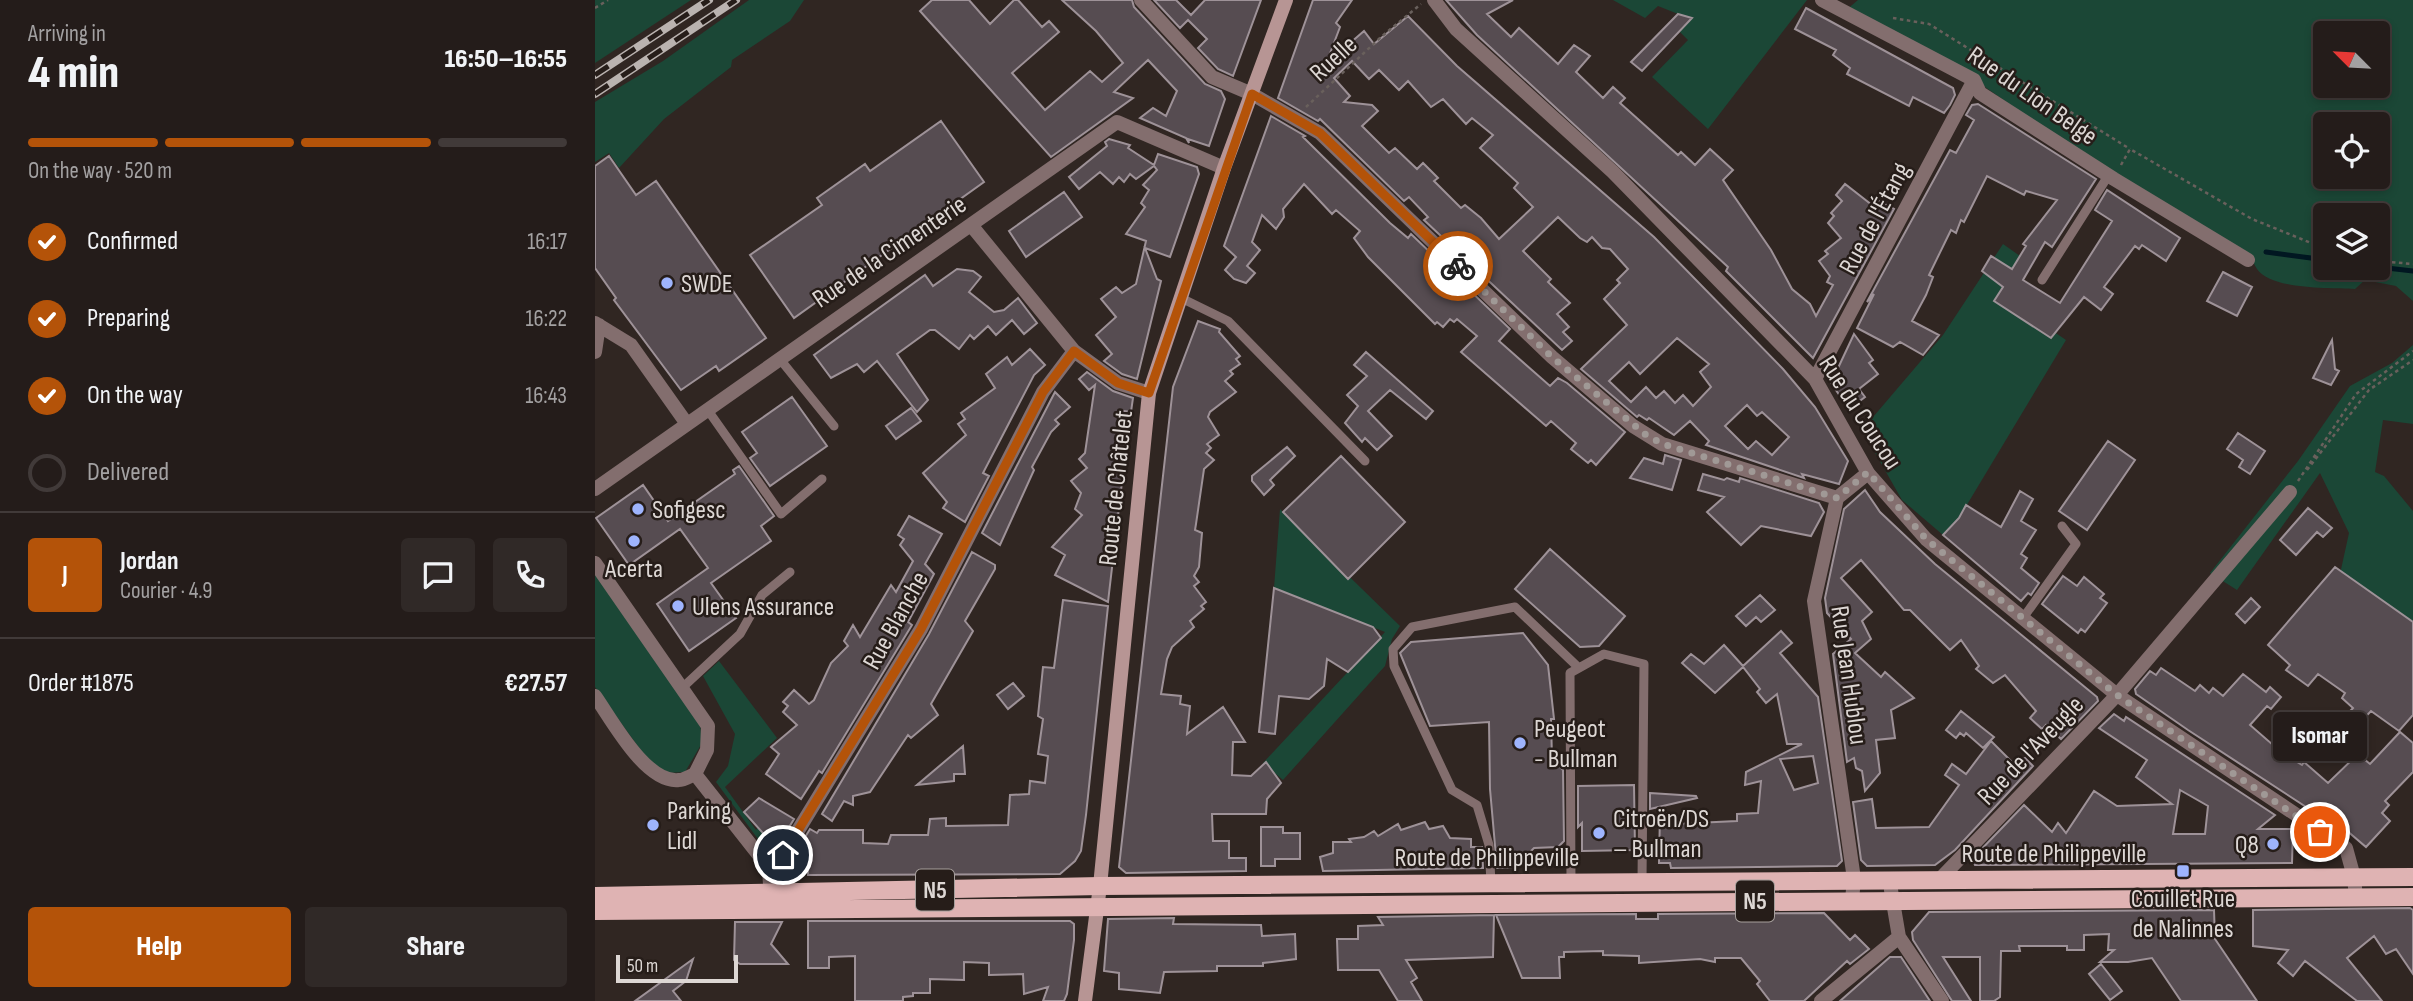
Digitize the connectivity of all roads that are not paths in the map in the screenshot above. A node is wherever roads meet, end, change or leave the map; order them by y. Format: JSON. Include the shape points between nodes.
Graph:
{"nodes":[{"id":1,"x":1141,"y":0,"type":"edge"},
{"id":2,"x":1286,"y":0,"type":"edge"},
{"id":3,"x":1434,"y":0,"type":"edge"},
{"id":4,"x":1822,"y":0,"type":"edge"},
{"id":5,"x":1974,"y":80,"type":"junction"},
{"id":6,"x":1252,"y":94,"type":"junction"},
{"id":7,"x":1224,"y":168,"type":"junction"},
{"id":8,"x":2111,"y":177,"type":"junction"},
{"id":9,"x":971,"y":225,"type":"junction"},
{"id":10,"x":2248,"y":260,"type":"dead end"},
{"id":11,"x":2042,"y":280,"type":"dead end"},
{"id":12,"x":1181,"y":298,"type":"junction"},
{"id":13,"x":597,"y":324,"type":"edge"},
{"id":14,"x":1074,"y":351,"type":"junction"},
{"id":15,"x":595,"y":352,"type":"edge"},
{"id":16,"x":779,"y":358,"type":"junction"},
{"id":17,"x":1815,"y":379,"type":"junction"},
{"id":18,"x":1149,"y":393,"type":"junction"},
{"id":19,"x":707,"y":409,"type":"junction"},
{"id":20,"x":687,"y":424,"type":"junction"},
{"id":21,"x":834,"y":426,"type":"dead end"},
{"id":22,"x":1365,"y":461,"type":"dead end"},
{"id":23,"x":1868,"y":472,"type":"junction"},
{"id":24,"x":822,"y":479,"type":"dead end"},
{"id":25,"x":595,"y":489,"type":"edge"},
{"id":26,"x":2290,"y":492,"type":"road end"},
{"id":27,"x":1837,"y":498,"type":"junction"},
{"id":28,"x":2062,"y":526,"type":"dead end"},
{"id":29,"x":595,"y":562,"type":"edge"},
{"id":30,"x":790,"y":572,"type":"dead end"},
{"id":31,"x":2023,"y":618,"type":"junction"},
{"id":32,"x":1579,"y":668,"type":"junction"},
{"id":33,"x":682,"y":688,"type":"junction"},
{"id":34,"x":2117,"y":695,"type":"junction"},
{"id":35,"x":595,"y":696,"type":"edge"},
{"id":36,"x":695,"y":774,"type":"junction"},
{"id":37,"x":769,"y":868,"type":"junction"},
{"id":38,"x":2354,"y":877,"type":"junction"},
{"id":39,"x":2413,"y":877,"type":"edge"},
{"id":40,"x":1891,"y":878,"type":"junction"},
{"id":41,"x":1854,"y":879,"type":"junction"},
{"id":42,"x":1939,"y":880,"type":"junction"},
{"id":43,"x":1641,"y":882,"type":"junction"},
{"id":44,"x":1490,"y":883,"type":"junction"},
{"id":45,"x":1571,"y":883,"type":"junction"},
{"id":46,"x":1100,"y":886,"type":"junction"},
{"id":47,"x":595,"y":896,"type":"edge"},
{"id":48,"x":2413,"y":897,"type":"edge"},
{"id":49,"x":2356,"y":898,"type":"junction"},
{"id":50,"x":1892,"y":899,"type":"junction"},
{"id":51,"x":1852,"y":900,"type":"junction"},
{"id":52,"x":771,"y":902,"type":"junction"},
{"id":53,"x":1096,"y":909,"type":"junction"},
{"id":54,"x":595,"y":911,"type":"edge"},
{"id":55,"x":1899,"y":937,"type":"junction"},
{"id":56,"x":1085,"y":1001,"type":"edge"},
{"id":57,"x":1821,"y":1001,"type":"edge"},
{"id":58,"x":1941,"y":1001,"type":"edge"}],
"edges":[{"from":1,"to":6,"type":"street","via":[[1212,77]]},
{"from":2,"to":6,"type":"main road","name":"Route de Châtelet"},
{"from":3,"to":17,"type":"street","name":"Rue du Coucou","via":[[1456,29],[1613,172]]},
{"from":4,"to":5,"type":"street","name":"Rue du Lion Belge"},
{"from":5,"to":8,"type":"street","name":"Rue du Lion Belge","via":[[1980,93]]},
{"from":5,"to":17,"type":"street","name":"Rue de l'Étang"},
{"from":6,"to":7,"type":"main road","name":"Route de Châtelet"},
{"from":6,"to":27,"type":"street","via":[[1320,133],[1552,357],[1633,426],[1663,444]]},
{"from":7,"to":9,"type":"street","name":"Rue de la Cimenterie","via":[[1117,122]]},
{"from":7,"to":12,"type":"main road","name":"Route de Châtelet"},
{"from":8,"to":10,"type":"street","name":"Rue du Lion Belge"},
{"from":8,"to":11,"type":"lane"},
{"from":9,"to":14,"type":"street"},
{"from":9,"to":16,"type":"street","name":"Rue de la Cimenterie"},
{"from":12,"to":18,"type":"main road","name":"Route de Châtelet"},
{"from":12,"to":22,"type":"lane","via":[[1228,321]]},
{"from":13,"to":15,"type":"street"},
{"from":13,"to":20,"type":"street","via":[[631,345]]},
{"from":14,"to":18,"type":"street","via":[[1118,383]]},
{"from":14,"to":37,"type":"street","name":"Rue Blanche","via":[[1043,392],[921,629],[783,855]]},
{"from":16,"to":19,"type":"street","name":"Rue de la Cimenterie"},
{"from":16,"to":21,"type":"lane"},
{"from":17,"to":23,"type":"street","name":"Rue du Coucou"},
{"from":18,"to":46,"type":"main road","name":"Route de Châtelet"},
{"from":19,"to":20,"type":"street","name":"Rue de la Cimenterie"},
{"from":19,"to":24,"type":"lane","via":[[781,514]]},
{"from":20,"to":25,"type":"street","name":"Rue de la Cimenterie"},
{"from":23,"to":27,"type":"street"},
{"from":23,"to":31,"type":"street","name":"Rue du Coucou","via":[[1926,539]]},
{"from":26,"to":34,"type":"street","name":"Rue de l'Aveugle"},
{"from":27,"to":41,"type":"street","name":"Rue Jean Hublou","via":[[1814,601]]},
{"from":28,"to":31,"type":"lane","via":[[2076,544]]},
{"from":29,"to":33,"type":"street"},
{"from":30,"to":33,"type":"lane","via":[[762,595],[740,634]]},
{"from":31,"to":34,"type":"street","name":"Rue du Coucou"},
{"from":32,"to":43,"type":"lane","via":[[1604,654],[1644,664]]},
{"from":32,"to":44,"type":"lane","via":[[1515,607],[1412,627],[1393,649],[1394,666],[1452,790],[1477,805],[1489,845]]},
{"from":32,"to":45,"type":"lane","via":[[1570,673]]},
{"from":33,"to":36,"type":"street","via":[[708,726],[707,750]]},
{"from":34,"to":38,"type":"street","name":"Rue du Coucou","via":[[2346,848]]},
{"from":34,"to":42,"type":"street","name":"Rue de l'Aveugle"},
{"from":35,"to":36,"type":"street","via":[[644,764],[662,777],[678,780]]},
{"from":36,"to":37,"type":"street"},
{"from":37,"to":52,"type":"street"},
{"from":38,"to":39,"type":"main road","name":"Route de Philippeville","number":"N5"},
{"from":38,"to":42,"type":"main road","name":"Route de Philippeville","number":"N5"},
{"from":38,"to":49,"type":"street","name":"Rue du Coucou"},
{"from":40,"to":41,"type":"main road","name":"Route de Philippeville","number":"N5"},
{"from":40,"to":42,"type":"main road","name":"Route de Philippeville","number":"N5"},
{"from":40,"to":50,"type":"street"},
{"from":41,"to":43,"type":"main road","name":"Route de Philippeville","number":"N5"},
{"from":41,"to":51,"type":"street","name":"Rue Jean Hublou"},
{"from":43,"to":45,"type":"main road","name":"Route de Philippeville","number":"N5"},
{"from":44,"to":45,"type":"main road","name":"Route de Philippeville","number":"N5"},
{"from":44,"to":46,"type":"main road","name":"Route de Philippeville","number":"N5"},
{"from":46,"to":52,"type":"main road","name":"Route de Philippeville","number":"N5"},
{"from":46,"to":53,"type":"main road","name":"Route de Châtelet"},
{"from":47,"to":52,"type":"main road","number":"N5"},
{"from":48,"to":49,"type":"main road","name":"Route de Philippeville","number":"N5"},
{"from":49,"to":50,"type":"main road","name":"Route de Philippeville","number":"N5"},
{"from":50,"to":51,"type":"main road","name":"Route de Philippeville","number":"N5"},
{"from":50,"to":55,"type":"street"},
{"from":51,"to":53,"type":"main road","name":"Route de Philippeville","number":"N5"},
{"from":52,"to":53,"type":"main road","name":"Route de Philippeville","number":"N5"},
{"from":52,"to":54,"type":"main road","number":"N5"},
{"from":53,"to":56,"type":"main road","name":"Route de Châtelet"},
{"from":55,"to":57,"type":"street"},
{"from":55,"to":58,"type":"street"}]}
